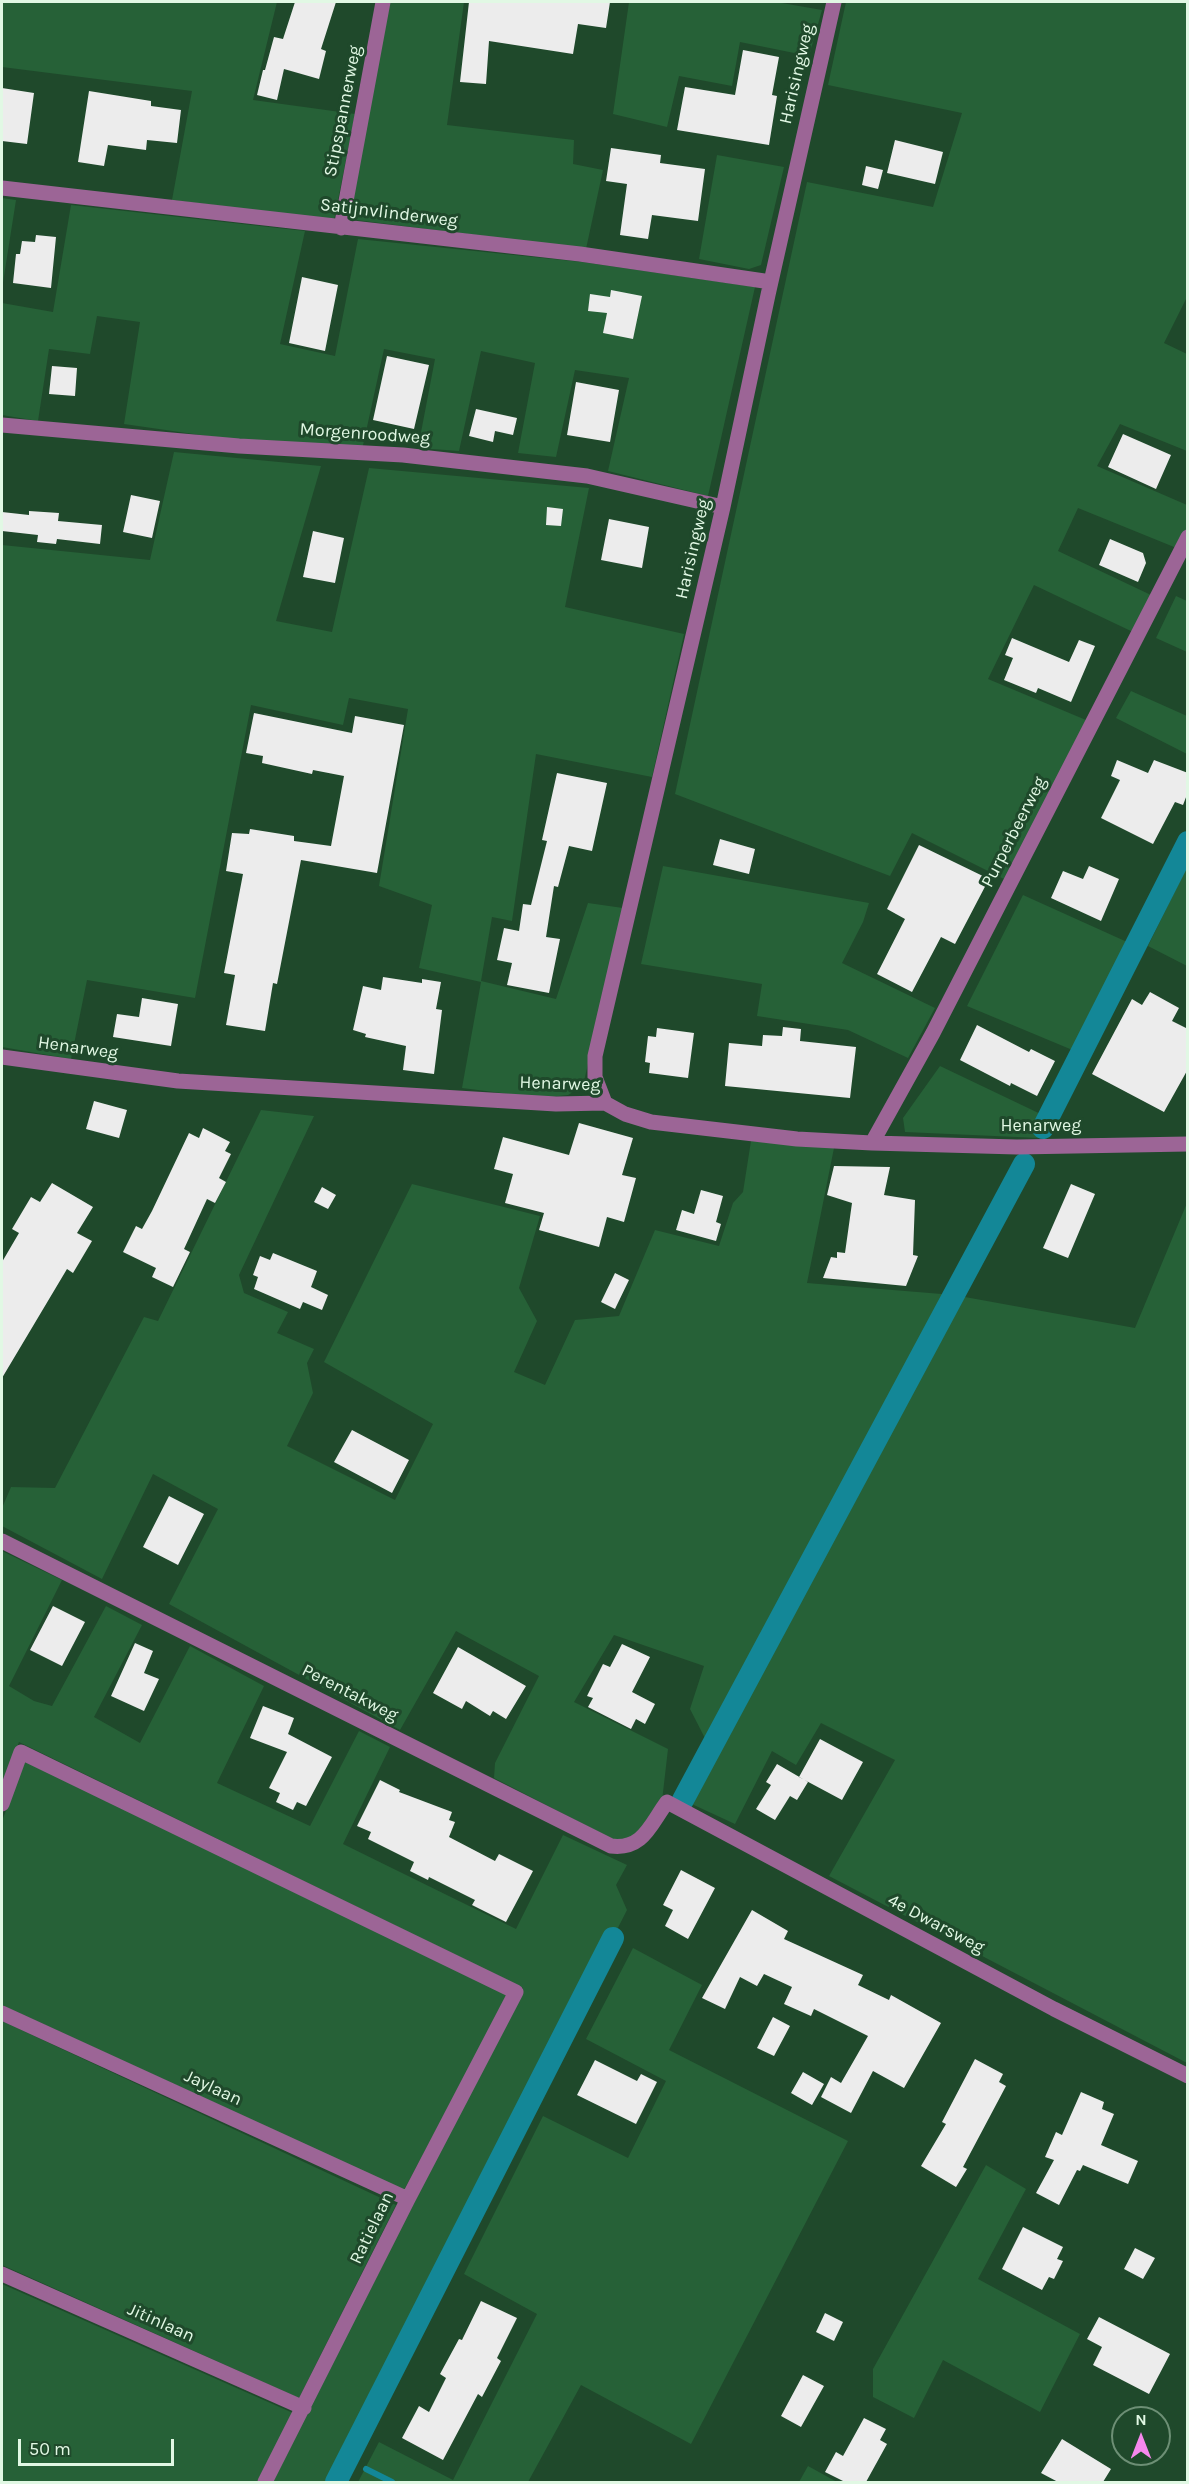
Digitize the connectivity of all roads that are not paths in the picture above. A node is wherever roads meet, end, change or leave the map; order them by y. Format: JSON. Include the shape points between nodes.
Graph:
{"nodes":[{"id":1,"x":383,"y":2,"type":"edge"},
{"id":2,"x":834,"y":2,"type":"edge"},
{"id":3,"x":2,"y":188,"type":"edge"},
{"id":4,"x":341,"y":228,"type":"junction"},
{"id":5,"x":771,"y":282,"type":"junction"},
{"id":6,"x":2,"y":425,"type":"edge"},
{"id":7,"x":723,"y":507,"type":"junction"},
{"id":8,"x":1188,"y":537,"type":"edge"},
{"id":9,"x":2,"y":1057,"type":"edge"},
{"id":10,"x":605,"y":1102,"type":"junction"},
{"id":11,"x":872,"y":1143,"type":"junction"},
{"id":12,"x":1188,"y":1144,"type":"edge"},
{"id":13,"x":2,"y":1541,"type":"edge"},
{"id":14,"x":667,"y":1802,"type":"joint"},
{"id":15,"x":2,"y":1804,"type":"edge"},
{"id":16,"x":2,"y":2013,"type":"edge"},
{"id":17,"x":1188,"y":2076,"type":"edge"},
{"id":18,"x":408,"y":2199,"type":"junction"},
{"id":19,"x":2,"y":2274,"type":"edge"},
{"id":20,"x":304,"y":2408,"type":"junction"},
{"id":21,"x":265,"y":2482,"type":"edge"}],
"edges":[{"from":1,"to":4,"type":"street","name":"Stipspannerweg"},
{"from":2,"to":5,"type":"street","name":"Harisingweg"},
{"from":3,"to":4,"type":"street","name":"Satijnvlinderweg"},
{"from":4,"to":5,"type":"street","name":"Satijnvlinderweg","via":[[580,254]]},
{"from":5,"to":7,"type":"street","name":"Harisingweg"},
{"from":6,"to":7,"type":"street","name":"Morgenroodweg","via":[[239,446],[404,455],[587,476]]},
{"from":7,"to":10,"type":"street","name":"Harisingweg","via":[[595,1056],[596,1077]]},
{"from":8,"to":11,"type":"street","name":"Purperbeerweg","via":[[933,1033]]},
{"from":9,"to":10,"type":"street","name":"Henarweg","via":[[178,1081],[556,1104]]},
{"from":10,"to":11,"type":"street","name":"Henarweg","via":[[651,1122],[797,1139]]},
{"from":11,"to":12,"type":"street","name":"Henarweg","via":[[1017,1147]]},
{"from":13,"to":14,"type":"street","name":"Perentakweg","via":[[611,1846],[631,1846],[640,1840]]},
{"from":14,"to":17,"type":"street","name":"4e Dwarsweg","via":[[1054,2009]]},
{"from":15,"to":18,"type":"street","name":"Ratielaan","via":[[21,1752],[516,1992]]},
{"from":16,"to":18,"type":"street","name":"Jaylaan"},
{"from":18,"to":20,"type":"street","name":"Ratielaan"},
{"from":19,"to":20,"type":"street","name":"Jitinlaan"},
{"from":20,"to":21,"type":"street","name":"Ratielaan"}]}
